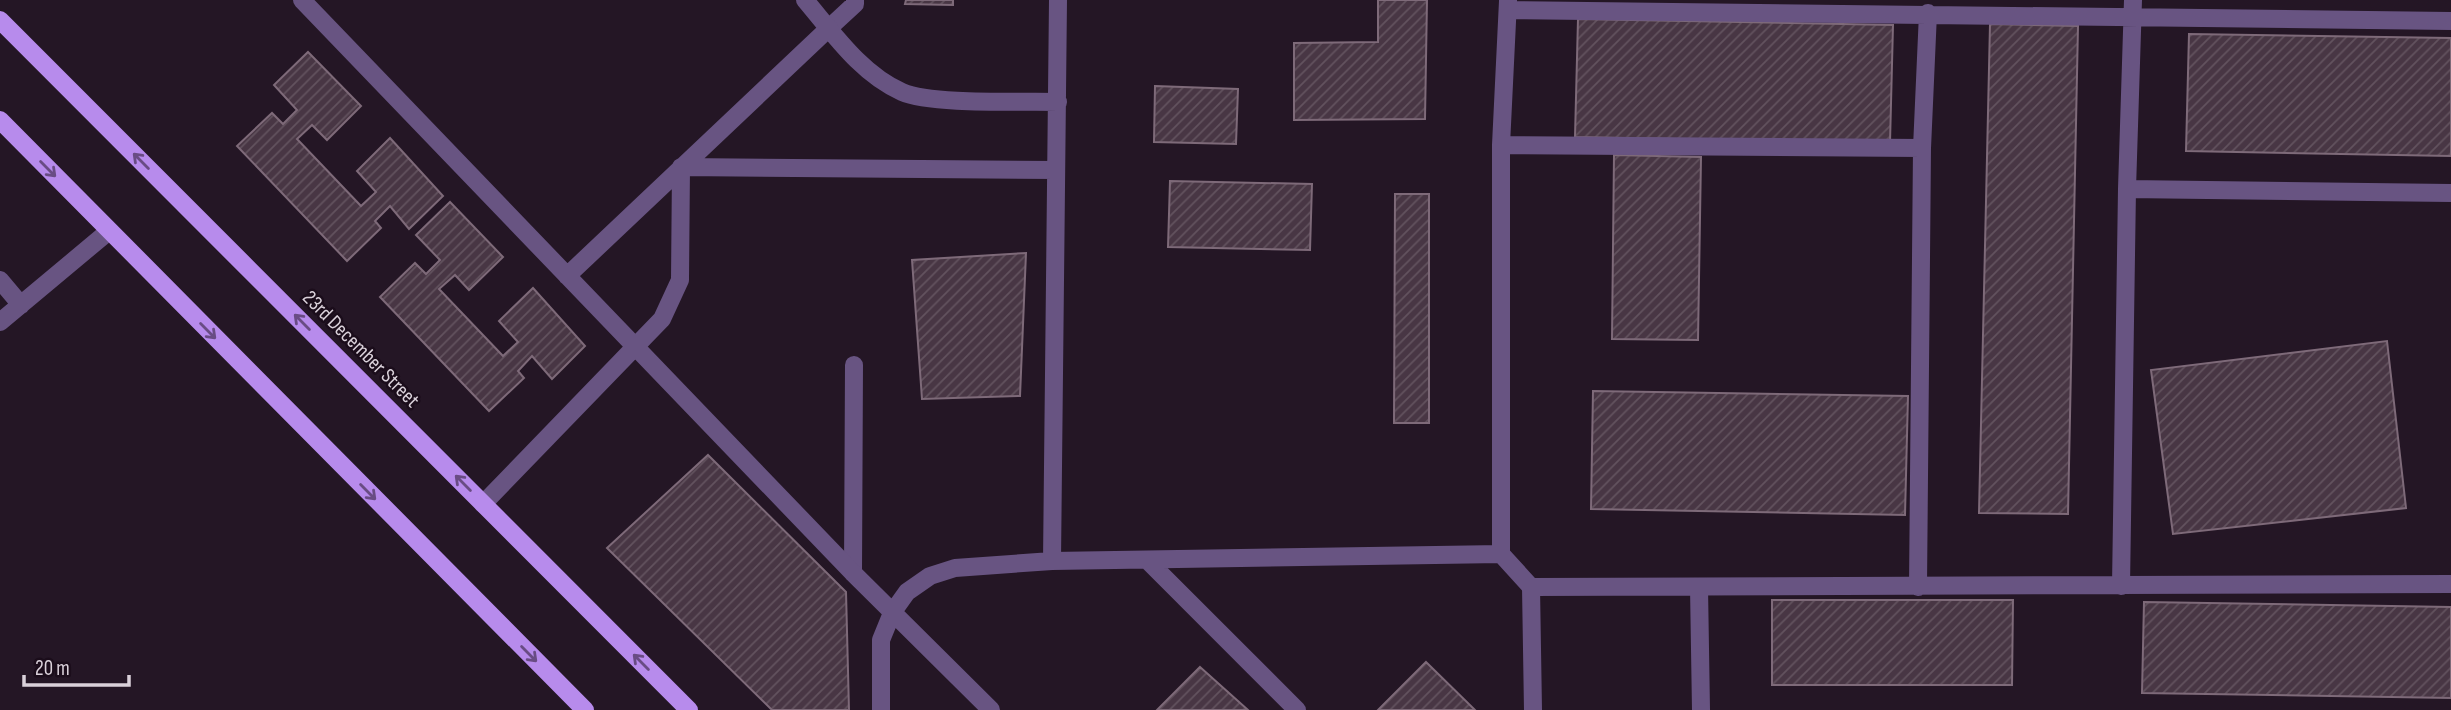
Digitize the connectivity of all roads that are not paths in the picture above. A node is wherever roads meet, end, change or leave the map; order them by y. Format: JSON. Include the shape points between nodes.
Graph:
{"nodes":[{"id":1,"x":302,"y":0,"type":"edge"},
{"id":2,"x":805,"y":0,"type":"edge"},
{"id":3,"x":855,"y":0,"type":"edge"},
{"id":4,"x":1058,"y":0,"type":"edge"},
{"id":5,"x":2309,"y":0,"type":"edge"},
{"id":6,"x":1508,"y":5,"type":"edge"},
{"id":7,"x":2134,"y":8,"type":"edge"},
{"id":8,"x":1928,"y":13,"type":"junction"},
{"id":9,"x":2309,"y":19,"type":"junction"},
{"id":10,"x":0,"y":20,"type":"edge"},
{"id":11,"x":2451,"y":21,"type":"edge"},
{"id":12,"x":829,"y":28,"type":"junction"},
{"id":13,"x":1058,"y":102,"type":"junction"},
{"id":14,"x":0,"y":120,"type":"edge"},
{"id":15,"x":1501,"y":145,"type":"junction"},
{"id":16,"x":1923,"y":148,"type":"junction"},
{"id":17,"x":681,"y":167,"type":"junction"},
{"id":18,"x":1056,"y":170,"type":"junction"},
{"id":19,"x":2127,"y":189,"type":"junction"},
{"id":20,"x":2451,"y":193,"type":"edge"},
{"id":21,"x":109,"y":231,"type":"junction"},
{"id":22,"x":567,"y":276,"type":"junction"},
{"id":23,"x":0,"y":279,"type":"edge"},
{"id":24,"x":21,"y":305,"type":"junction"},
{"id":25,"x":0,"y":322,"type":"edge"},
{"id":26,"x":635,"y":347,"type":"junction"},
{"id":27,"x":854,"y":365,"type":"dead end"},
{"id":28,"x":483,"y":504,"type":"junction"},
{"id":29,"x":1501,"y":554,"type":"junction"},
{"id":30,"x":1052,"y":561,"type":"junction"},
{"id":31,"x":1148,"y":561,"type":"junction"},
{"id":32,"x":853,"y":573,"type":"junction"},
{"id":33,"x":2451,"y":584,"type":"edge"},
{"id":34,"x":2121,"y":586,"type":"junction"},
{"id":35,"x":1531,"y":587,"type":"junction"},
{"id":36,"x":1699,"y":587,"type":"junction"},
{"id":37,"x":1918,"y":587,"type":"junction"},
{"id":38,"x":892,"y":613,"type":"junction"},
{"id":39,"x":585,"y":710,"type":"edge"},
{"id":40,"x":689,"y":710,"type":"edge"},
{"id":41,"x":881,"y":710,"type":"edge"},
{"id":42,"x":990,"y":710,"type":"edge"},
{"id":43,"x":1297,"y":710,"type":"edge"},
{"id":44,"x":1533,"y":710,"type":"edge"},
{"id":45,"x":1701,"y":710,"type":"edge"}],
"edges":[{"from":1,"to":22,"type":"street"},
{"from":2,"to":12,"type":"street"},
{"from":3,"to":12,"type":"street"},
{"from":4,"to":13,"type":"street"},
{"from":5,"to":9,"type":"street"},
{"from":6,"to":8,"type":"street"},
{"from":6,"to":15,"type":"street"},
{"from":7,"to":8,"type":"street"},
{"from":7,"to":9,"type":"street"},
{"from":7,"to":19,"type":"street"},
{"from":8,"to":16,"type":"street"},
{"from":9,"to":11,"type":"street"},
{"from":28,"to":10,"type":"main road","name":"23rd December Street","one_way":true},
{"from":12,"to":13,"type":"street","via":[[859,63],[903,93],[926,98]]},
{"from":12,"to":17,"type":"street"},
{"from":13,"to":18,"type":"street"},
{"from":14,"to":21,"type":"main road","one_way":true},
{"from":15,"to":16,"type":"street"},
{"from":15,"to":29,"type":"street"},
{"from":16,"to":37,"type":"street"},
{"from":17,"to":18,"type":"street"},
{"from":17,"to":22,"type":"street"},
{"from":17,"to":26,"type":"street","via":[[680,280],[662,319]]},
{"from":18,"to":30,"type":"street"},
{"from":19,"to":20,"type":"street"},
{"from":19,"to":34,"type":"street"},
{"from":21,"to":24,"type":"street"},
{"from":21,"to":39,"type":"main road","one_way":true},
{"from":22,"to":26,"type":"street"},
{"from":23,"to":24,"type":"street"},
{"from":24,"to":25,"type":"street"},
{"from":26,"to":28,"type":"street"},
{"from":26,"to":32,"type":"street"},
{"from":27,"to":32,"type":"street"},
{"from":40,"to":28,"type":"main road","name":"23rd December Street","one_way":true},
{"from":29,"to":31,"type":"street"},
{"from":29,"to":35,"type":"street"},
{"from":30,"to":31,"type":"street"},
{"from":30,"to":38,"type":"street","via":[[955,568],[930,576],[907,592]]},
{"from":31,"to":43,"type":"street"},
{"from":32,"to":38,"type":"street"},
{"from":33,"to":34,"type":"street"},
{"from":34,"to":37,"type":"street"},
{"from":35,"to":36,"type":"street"},
{"from":35,"to":44,"type":"street"},
{"from":36,"to":37,"type":"street"},
{"from":36,"to":45,"type":"street"},
{"from":38,"to":41,"type":"street","via":[[881,640]]},
{"from":38,"to":42,"type":"street"}]}
